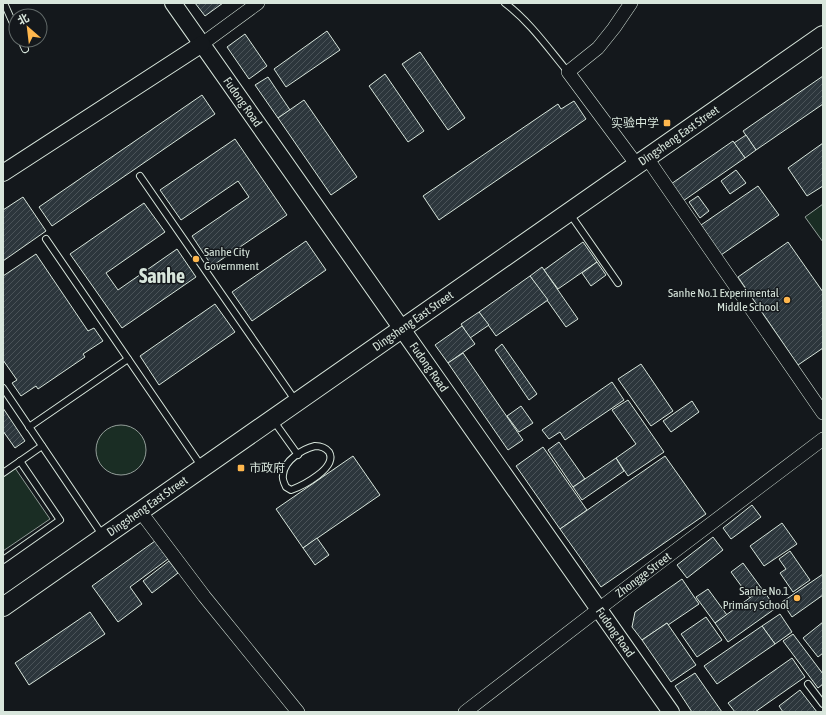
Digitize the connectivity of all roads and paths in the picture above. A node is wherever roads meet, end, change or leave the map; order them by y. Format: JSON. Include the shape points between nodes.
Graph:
{"nodes":[{"id":1,"x":173,"y":3,"type":"edge"},
{"id":2,"x":258,"y":3,"type":"edge"},
{"id":3,"x":504,"y":3,"type":"edge"},
{"id":4,"x":631,"y":3,"type":"edge"},
{"id":5,"x":823,"y":35,"type":"edge"},
{"id":6,"x":202,"y":44,"type":"junction"},
{"id":7,"x":568,"y":72,"type":"junction"},
{"id":8,"x":642,"y":161,"type":"junction"},
{"id":9,"x":3,"y":174,"type":"edge"},
{"id":10,"x":140,"y":176,"type":"dead end"},
{"id":11,"x":569,"y":212,"type":"junction"},
{"id":12,"x":46,"y":239,"type":"dead end"},
{"id":13,"x":618,"y":283,"type":"dead end"},
{"id":14,"x":402,"y":328,"type":"junction"},
{"id":15,"x":128,"y":359,"type":"junction"},
{"id":16,"x":3,"y":388,"type":"edge"},
{"id":17,"x":296,"y":402,"type":"junction"},
{"id":18,"x":823,"y":413,"type":"edge"},
{"id":19,"x":273,"y":419,"type":"junction"},
{"id":20,"x":29,"y":427,"type":"junction"},
{"id":21,"x":823,"y":440,"type":"edge"},
{"id":22,"x":42,"y":446,"type":"junction"},
{"id":23,"x":298,"y":454,"type":"junction"},
{"id":24,"x":20,"y":461,"type":"junction"},
{"id":25,"x":202,"y":468,"type":"junction"},
{"id":26,"x":3,"y":473,"type":"edge"},
{"id":27,"x":140,"y":511,"type":"junction"},
{"id":28,"x":104,"y":536,"type":"junction"},
{"id":29,"x":3,"y":560,"type":"edge"},
{"id":30,"x":3,"y":607,"type":"edge"},
{"id":31,"x":599,"y":609,"type":"junction"},
{"id":32,"x":808,"y":684,"type":"dead end"},
{"id":33,"x":823,"y":704,"type":"edge"},
{"id":34,"x":298,"y":712,"type":"edge"},
{"id":35,"x":465,"y":712,"type":"edge"},
{"id":36,"x":671,"y":712,"type":"edge"}],
"edges":[{"from":1,"to":6,"type":"street","name":"Fudong Road"},
{"from":2,"to":6,"type":"street"},
{"from":3,"to":7,"type":"lane","via":[[529,25]]},
{"from":4,"to":7,"type":"street","via":[[598,48]]},
{"from":5,"to":8,"type":"main road","name":"Dingsheng East Street"},
{"from":6,"to":9,"type":"street"},
{"from":6,"to":14,"type":"street","name":"Fudong Road"},
{"from":7,"to":8,"type":"street"},
{"from":8,"to":11,"type":"main road","name":"Dingsheng East Street"},
{"from":8,"to":18,"type":"street"},
{"from":10,"to":17,"type":"lane"},
{"from":11,"to":13,"type":"lane"},
{"from":11,"to":14,"type":"main road","name":"Dingsheng East Street"},
{"from":12,"to":15,"type":"lane"},
{"from":14,"to":17,"type":"main road","name":"Dingsheng East Street"},
{"from":14,"to":31,"type":"street","name":"Fudong Road"},
{"from":15,"to":20,"type":"lane"},
{"from":15,"to":25,"type":"lane"},
{"from":16,"to":20,"type":"lane"},
{"from":17,"to":19,"type":"main road","name":"Dingsheng East Street"},
{"from":19,"to":23,"type":"lane"},
{"from":19,"to":25,"type":"main road","name":"Dingsheng East Street"},
{"from":20,"to":22,"type":"lane"},
{"from":21,"to":31,"type":"street","name":"Zhongge Street"},
{"from":22,"to":24,"type":"lane"},
{"from":22,"to":28,"type":"lane"},
{"from":23,"to":23,"type":"lane","via":[[310,447],[320,446],[328,452],[331,461],[318,476],[291,490],[286,487],[283,473],[290,460]]},
{"from":24,"to":26,"type":"lane"},
{"from":24,"to":29,"type":"lane","via":[[60,520]]},
{"from":25,"to":27,"type":"main road","name":"Dingsheng East Street"},
{"from":27,"to":28,"type":"main road","name":"Dingsheng East Street"},
{"from":27,"to":34,"type":"street","via":[[204,596]]},
{"from":28,"to":30,"type":"main road","name":"Dingsheng East Street"},
{"from":31,"to":35,"type":"street","name":"Zhongge Street"},
{"from":31,"to":36,"type":"street","name":"Fudong Road"},
{"from":32,"to":33,"type":"lane"}]}
